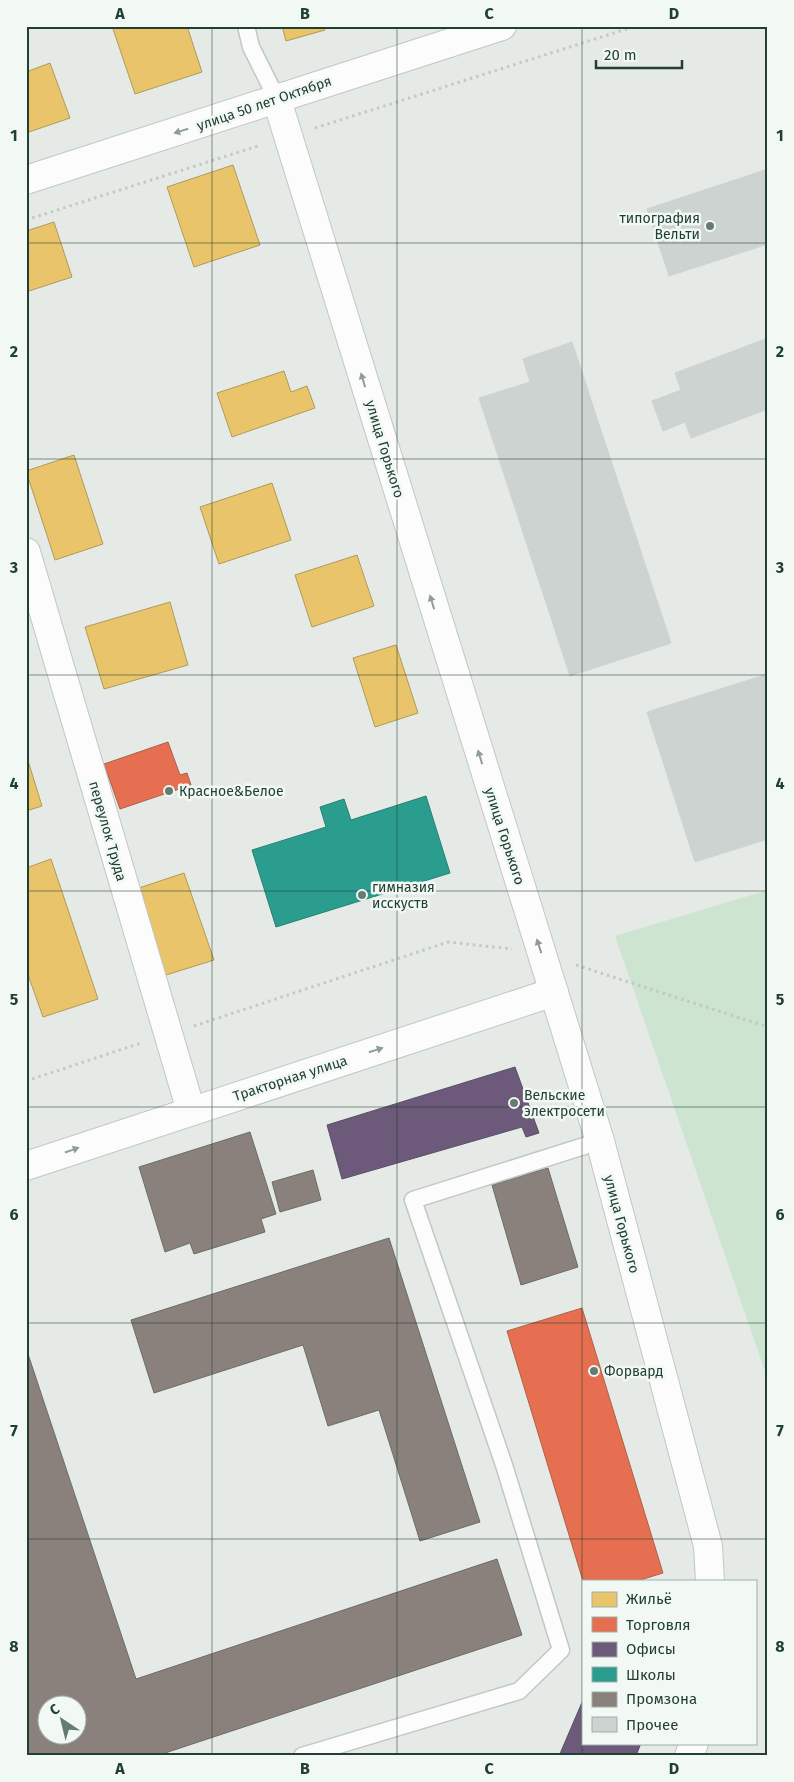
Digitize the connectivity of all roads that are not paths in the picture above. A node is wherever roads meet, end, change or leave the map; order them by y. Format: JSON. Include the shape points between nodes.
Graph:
{"nodes":[{"id":1,"x":246,"y":26,"type":"edge"},
{"id":2,"x":502,"y":26,"type":"edge"},
{"id":3,"x":276,"y":97,"type":"junction"},
{"id":4,"x":26,"y":180,"type":"edge"},
{"id":5,"x":26,"y":552,"type":"edge"},
{"id":6,"x":554,"y":992,"type":"junction"},
{"id":7,"x":191,"y":1110,"type":"junction"},
{"id":8,"x":600,"y":1141,"type":"junction"},
{"id":9,"x":26,"y":1166,"type":"edge"},
{"id":10,"x":710,"y":1580,"type":"edge"},
{"id":11,"x":694,"y":1744,"type":"edge"},
{"id":12,"x":302,"y":1756,"type":"edge"},
{"id":13,"x":689,"y":1756,"type":"edge"}],
"edges":[{"from":1,"to":3,"type":"lane","via":[[251,47]]},
{"from":2,"to":3,"type":"street","name":"улица 50 лет Октября"},
{"from":3,"to":4,"type":"street","name":"улица 50 лет Октября","one_way":true,"via":[[200,125]]},
{"from":6,"to":3,"type":"street","name":"улица Горького","one_way":true},
{"from":5,"to":7,"type":"street","name":"переулок Труда"},
{"from":7,"to":6,"type":"street","name":"Тракторная улица","one_way":true},
{"from":6,"to":8,"type":"street","name":"улица Горького"},
{"from":9,"to":7,"type":"street","name":"Тракторная улица","one_way":true},
{"from":8,"to":10,"type":"street","name":"улица Горького","via":[[708,1546]]},
{"from":8,"to":12,"type":"lane","via":[[413,1200],[504,1465],[562,1650],[519,1691]]},
{"from":11,"to":13,"type":"street"}]}
